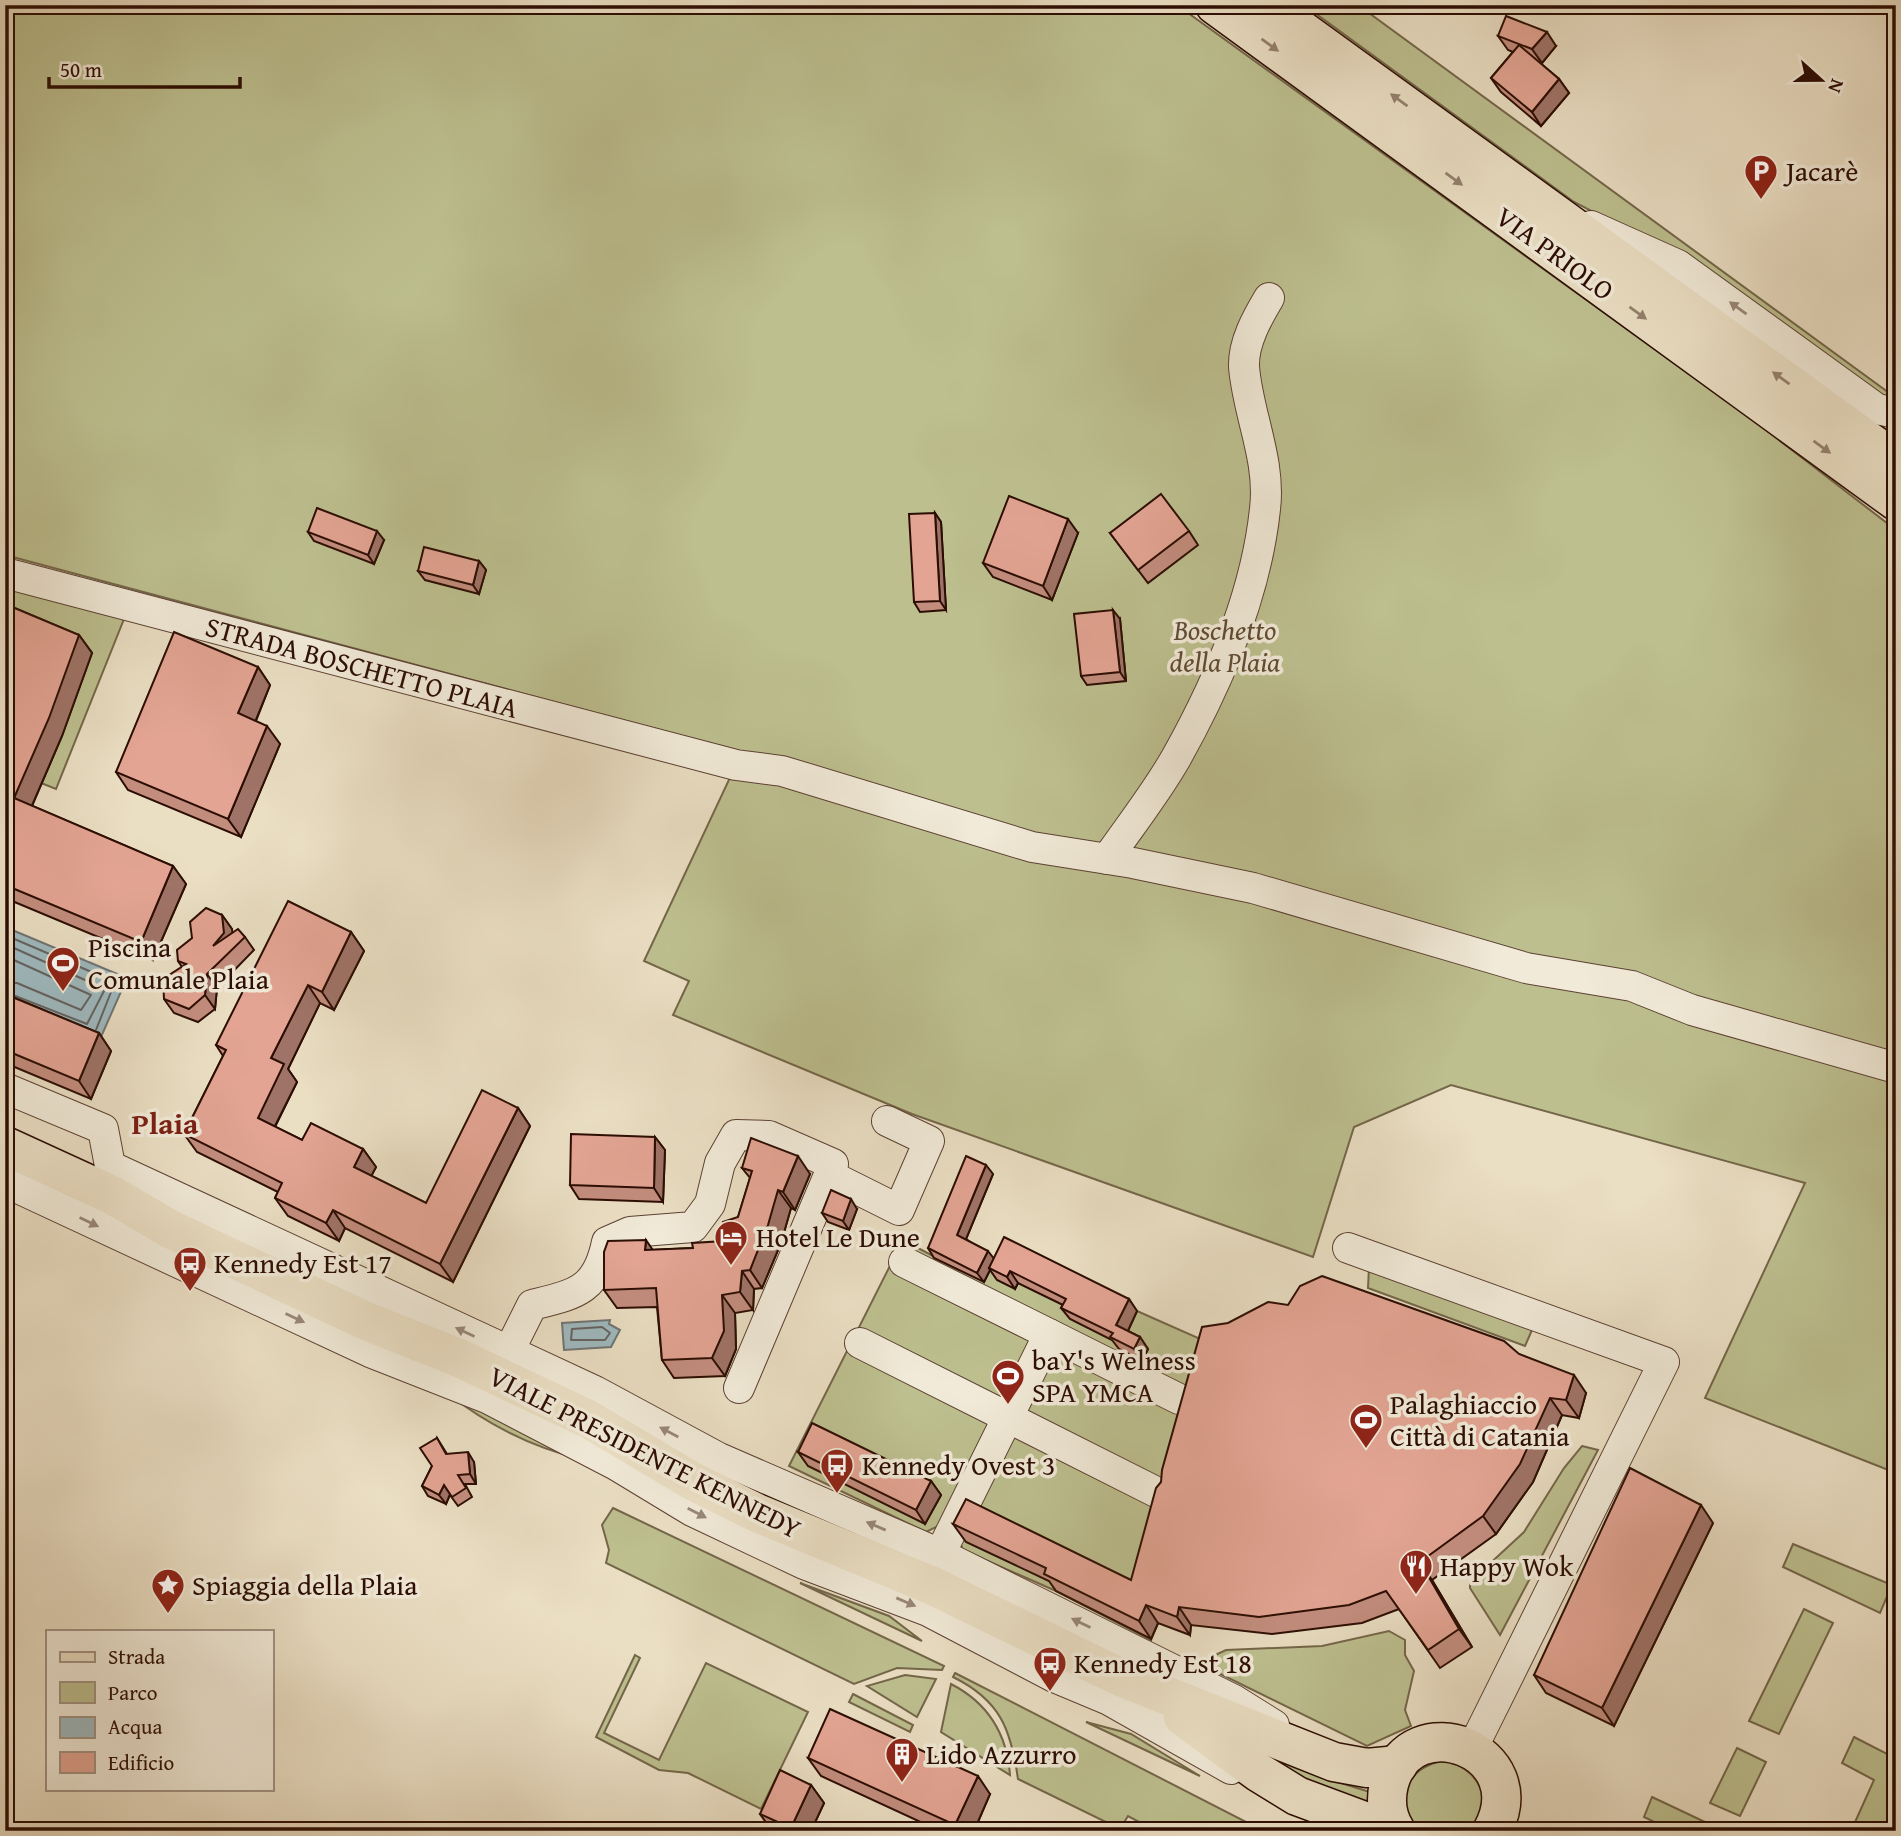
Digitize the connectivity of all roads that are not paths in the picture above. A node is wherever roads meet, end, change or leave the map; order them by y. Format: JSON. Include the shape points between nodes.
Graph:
{"nodes":[{"id":1,"x":1215,"y":5,"type":"edge"},
{"id":2,"x":1267,"y":5,"type":"edge"},
{"id":3,"x":1544,"y":206,"type":"junction"},
{"id":4,"x":1269,"y":298,"type":"dead end"},
{"id":5,"x":1896,"y":413,"type":"edge"},
{"id":6,"x":1896,"y":461,"type":"edge"},
{"id":7,"x":1896,"y":501,"type":"edge"},
{"id":8,"x":5,"y":573,"type":"edge"},
{"id":9,"x":1107,"y":859,"type":"junction"},
{"id":10,"x":1896,"y":1068,"type":"edge"},
{"id":11,"x":5,"y":1088,"type":"edge"},
{"id":12,"x":887,"y":1121,"type":"dead end"},
{"id":13,"x":5,"y":1146,"type":"edge"},
{"id":14,"x":5,"y":1167,"type":"edge"},
{"id":15,"x":829,"y":1175,"type":"junction"},
{"id":16,"x":111,"y":1181,"type":"junction"},
{"id":17,"x":5,"y":1182,"type":"edge"},
{"id":18,"x":170,"y":1229,"type":"junction"},
{"id":19,"x":1348,"y":1248,"type":"dead end"},
{"id":20,"x":904,"y":1262,"type":"dead end"},
{"id":21,"x":1049,"y":1334,"type":"junction"},
{"id":22,"x":860,"y":1343,"type":"dead end"},
{"id":23,"x":509,"y":1350,"type":"junction"},
{"id":24,"x":739,"y":1388,"type":"dead end"},
{"id":25,"x":1178,"y":1399,"type":"dead end"},
{"id":26,"x":1008,"y":1417,"type":"junction"},
{"id":27,"x":1158,"y":1493,"type":"edge"},
{"id":28,"x":940,"y":1554,"type":"junction"},
{"id":29,"x":1120,"y":1676,"type":"junction"},
{"id":30,"x":1472,"y":1749,"type":"junction"},
{"id":31,"x":1334,"y":1762,"type":"junction"},
{"id":32,"x":1398,"y":1765,"type":"junction"},
{"id":33,"x":1500,"y":1790,"type":"junction"},
{"id":34,"x":1297,"y":1796,"type":"junction"},
{"id":35,"x":1391,"y":1831,"type":"edge"},
{"id":36,"x":1396,"y":1831,"type":"edge"},
{"id":37,"x":1492,"y":1831,"type":"edge"},
{"id":38,"x":1521,"y":1831,"type":"edge"}],
"edges":[{"from":1,"to":7,"type":"main road","name":"VIA PRIOLO","one_way":true},
{"from":3,"to":2,"type":"main road","name":"VIA PRIOLO","one_way":true},
{"from":5,"to":3,"type":"street","one_way":true,"via":[[1877,409],[1678,265]]},
{"from":6,"to":3,"type":"main road","name":"VIA PRIOLO","one_way":true},
{"from":4,"to":9,"type":"street","via":[[1254,323],[1244,365],[1265,469],[1266,508],[1252,581],[1214,682],[1176,759]]},
{"from":8,"to":9,"type":"street","name":"STRADA BOSCHETTO PLAIA","via":[[720,761],[782,771],[1032,847]]},
{"from":9,"to":10,"type":"street","name":"STRADA BOSCHETTO PLAIA","via":[[1253,888],[1526,968],[1632,986],[1692,1010]]},
{"from":11,"to":16,"type":"street","via":[[103,1129]]},
{"from":12,"to":15,"type":"street","via":[[929,1141],[899,1210]]},
{"from":13,"to":16,"type":"main road"},
{"from":14,"to":18,"type":"main road"},
{"from":15,"to":23,"type":"street","via":[[833,1164],[769,1136],[736,1135],[720,1163],[710,1204],[692,1227],[630,1232],[607,1242],[601,1267],[576,1294],[532,1305]]},
{"from":15,"to":24,"type":"street"},
{"from":16,"to":18,"type":"main road"},
{"from":23,"to":16,"type":"street","one_way":true},
{"from":17,"to":34,"type":"street","one_way":true,"via":[[359,1348],[487,1398],[616,1465],[692,1511],[804,1564],[928,1611],[1109,1700],[1254,1781]]},
{"from":18,"to":29,"type":"main road","name":"VIALE PRESIDENTE KENNEDY","via":[[588,1419],[694,1482],[757,1513],[933,1586]]},
{"from":19,"to":30,"type":"street","via":[[1664,1362]]},
{"from":20,"to":21,"type":"street"},
{"from":21,"to":25,"type":"street"},
{"from":21,"to":26,"type":"street"},
{"from":22,"to":26,"type":"street"},
{"from":28,"to":23,"type":"street","one_way":true,"via":[[719,1458]]},
{"from":26,"to":27,"type":"street"},
{"from":26,"to":28,"type":"street"},
{"from":31,"to":28,"type":"street","one_way":true,"via":[[1234,1700]]},
{"from":29,"to":31,"type":"main road"},
{"from":29,"to":34,"type":"main road"},
{"from":30,"to":32,"type":"main road","via":[[1436,1742],[1415,1750]]},
{"from":30,"to":33,"type":"main road","via":[[1489,1763]]},
{"from":31,"to":32,"type":"main road","via":[[1367,1768]]},
{"from":32,"to":36,"type":"main road","via":[[1387,1800]]},
{"from":33,"to":37,"type":"main road","via":[[1500,1811]]},
{"from":33,"to":38,"type":"main road"},
{"from":34,"to":35,"type":"main road"}]}
